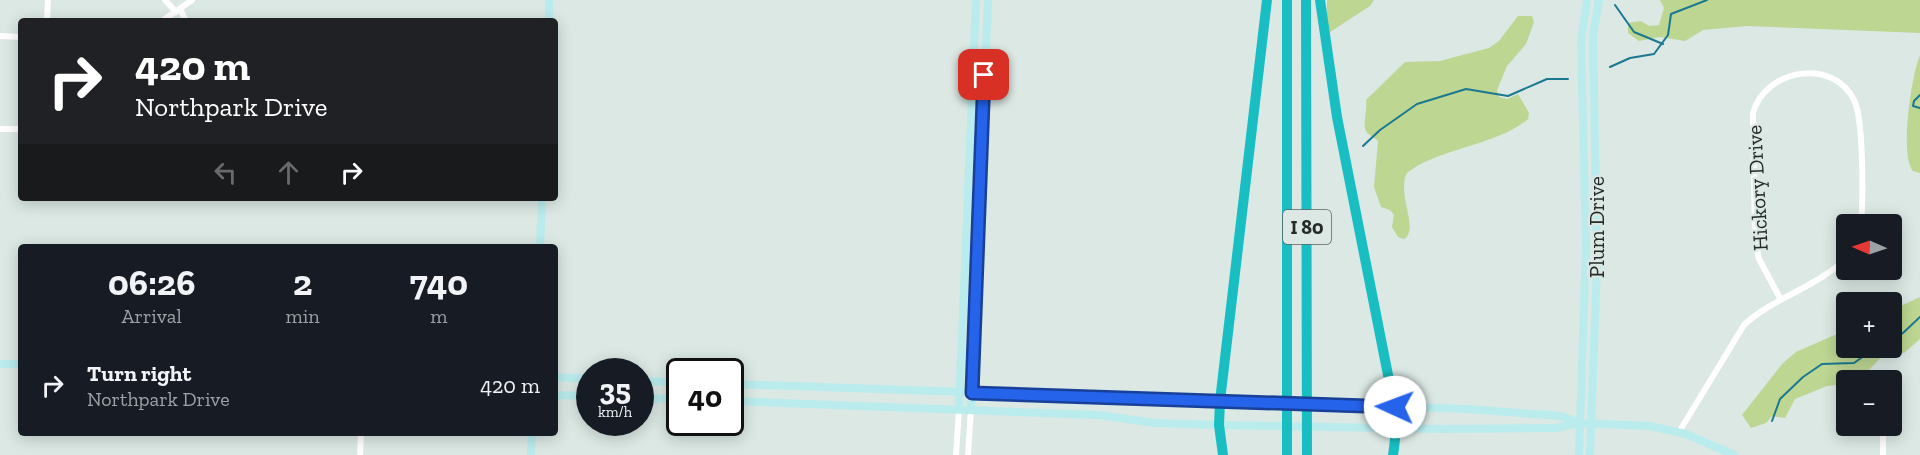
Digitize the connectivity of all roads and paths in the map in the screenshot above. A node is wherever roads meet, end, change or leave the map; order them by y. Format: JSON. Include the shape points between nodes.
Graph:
{"nodes":[{"id":1,"x":48,"y":0,"type":"edge"},
{"id":2,"x":165,"y":0,"type":"edge"},
{"id":3,"x":192,"y":0,"type":"edge"},
{"id":4,"x":549,"y":0,"type":"edge"},
{"id":5,"x":976,"y":0,"type":"edge"},
{"id":6,"x":988,"y":0,"type":"edge"},
{"id":7,"x":1267,"y":0,"type":"edge"},
{"id":8,"x":1287,"y":0,"type":"edge"},
{"id":9,"x":1306,"y":0,"type":"edge"},
{"id":10,"x":1320,"y":0,"type":"edge"},
{"id":11,"x":1587,"y":0,"type":"edge"},
{"id":12,"x":1599,"y":0,"type":"edge"},
{"id":13,"x":177,"y":12,"type":"junction"},
{"id":14,"x":47,"y":18,"type":"edge"},
{"id":15,"x":167,"y":18,"type":"edge"},
{"id":16,"x":178,"y":18,"type":"edge"},
{"id":17,"x":183,"y":18,"type":"edge"},
{"id":18,"x":549,"y":18,"type":"edge"},
{"id":19,"x":975,"y":32,"type":"junction"},
{"id":20,"x":986,"y":32,"type":"junction"},
{"id":21,"x":0,"y":36,"type":"edge"},
{"id":22,"x":18,"y":37,"type":"edge"},
{"id":23,"x":0,"y":129,"type":"edge"},
{"id":24,"x":18,"y":129,"type":"edge"},
{"id":25,"x":542,"y":201,"type":"edge"},
{"id":26,"x":1861,"y":214,"type":"edge"},
{"id":27,"x":966,"y":223,"type":"junction"},
{"id":28,"x":978,"y":224,"type":"junction"},
{"id":29,"x":540,"y":244,"type":"edge"},
{"id":30,"x":1836,"y":267,"type":"edge"},
{"id":31,"x":1781,"y":300,"type":"junction"},
{"id":32,"x":0,"y":364,"type":"edge"},
{"id":33,"x":18,"y":364,"type":"edge"},
{"id":34,"x":558,"y":377,"type":"edge"},
{"id":35,"x":576,"y":378,"type":"edge"},
{"id":36,"x":744,"y":384,"type":"edge"},
{"id":37,"x":960,"y":392,"type":"junction"},
{"id":38,"x":972,"y":393,"type":"junction"},
{"id":39,"x":558,"y":395,"type":"edge"},
{"id":40,"x":576,"y":396,"type":"edge"},
{"id":41,"x":744,"y":401,"type":"edge"},
{"id":42,"x":1220,"y":401,"type":"junction"},
{"id":43,"x":1395,"y":407,"type":"junction"},
{"id":44,"x":959,"y":409,"type":"junction"},
{"id":45,"x":970,"y":410,"type":"junction"},
{"id":46,"x":1580,"y":423,"type":"junction"},
{"id":47,"x":1591,"y":424,"type":"junction"},
{"id":48,"x":1219,"y":425,"type":"junction"},
{"id":49,"x":1396,"y":428,"type":"junction"},
{"id":50,"x":1678,"y":432,"type":"junction"},
{"id":51,"x":361,"y":436,"type":"edge"},
{"id":52,"x":532,"y":436,"type":"edge"},
{"id":53,"x":1883,"y":436,"type":"edge"},
{"id":54,"x":360,"y":455,"type":"edge"},
{"id":55,"x":531,"y":455,"type":"edge"},
{"id":56,"x":956,"y":455,"type":"edge"},
{"id":57,"x":968,"y":455,"type":"edge"},
{"id":58,"x":1223,"y":455,"type":"edge"},
{"id":59,"x":1287,"y":455,"type":"edge"},
{"id":60,"x":1307,"y":455,"type":"edge"},
{"id":61,"x":1392,"y":455,"type":"edge"},
{"id":62,"x":1579,"y":455,"type":"edge"},
{"id":63,"x":1590,"y":455,"type":"edge"},
{"id":64,"x":1734,"y":455,"type":"edge"},
{"id":65,"x":1883,"y":455,"type":"edge"}],
"edges":[{"from":1,"to":14,"type":"street"},
{"from":2,"to":13,"type":"street"},
{"from":3,"to":13,"type":"street"},
{"from":4,"to":18,"type":"street"},
{"from":5,"to":19,"type":"street"},
{"from":6,"to":20,"type":"street"},
{"from":7,"to":42,"type":"highway"},
{"from":8,"to":59,"type":"highway","number":"I 80"},
{"from":9,"to":60,"type":"highway","number":"I 80"},
{"from":10,"to":43,"type":"highway","via":[[1337,117]]},
{"from":11,"to":46,"type":"street","name":"Plum Drive","via":[[1581,40],[1587,245]]},
{"from":12,"to":47,"type":"street","name":"Plum Drive","via":[[1593,36],[1598,264]]},
{"from":13,"to":15,"type":"street"},
{"from":13,"to":16,"type":"street"},
{"from":13,"to":17,"type":"street"},
{"from":19,"to":20,"type":"street"},
{"from":19,"to":27,"type":"street"},
{"from":20,"to":28,"type":"street"},
{"from":21,"to":22,"type":"street"},
{"from":23,"to":24,"type":"street"},
{"from":25,"to":29,"type":"street"},
{"from":26,"to":31,"type":"street","name":"Hickory Drive","via":[[1859,119],[1855,102],[1845,87],[1821,75],[1796,75],[1765,89],[1755,105],[1752,122],[1756,249]]},
{"from":27,"to":28,"type":"street"},
{"from":27,"to":37,"type":"street"},
{"from":28,"to":38,"type":"street"},
{"from":30,"to":31,"type":"street"},
{"from":31,"to":50,"type":"street","via":[[1744,325]]},
{"from":32,"to":33,"type":"street"},
{"from":34,"to":35,"type":"street"},
{"from":36,"to":37,"type":"street"},
{"from":37,"to":38,"type":"street"},
{"from":37,"to":44,"type":"street"},
{"from":38,"to":42,"type":"street"},
{"from":38,"to":45,"type":"street"},
{"from":39,"to":40,"type":"street"},
{"from":41,"to":44,"type":"street"},
{"from":42,"to":43,"type":"street"},
{"from":42,"to":48,"type":"highway"},
{"from":43,"to":46,"type":"street","via":[[1561,416]]},
{"from":43,"to":49,"type":"highway"},
{"from":44,"to":45,"type":"street"},
{"from":44,"to":56,"type":"street"},
{"from":45,"to":48,"type":"street"},
{"from":45,"to":57,"type":"street"},
{"from":46,"to":47,"type":"street"},
{"from":46,"to":49,"type":"street","via":[[1556,428]]},
{"from":46,"to":62,"type":"street","name":"Plum Drive"},
{"from":47,"to":50,"type":"street","via":[[1650,426]]},
{"from":47,"to":63,"type":"street","name":"Plum Drive"},
{"from":48,"to":49,"type":"street"},
{"from":48,"to":58,"type":"highway"},
{"from":49,"to":61,"type":"highway"},
{"from":50,"to":64,"type":"street"},
{"from":51,"to":54,"type":"street"},
{"from":52,"to":55,"type":"street"},
{"from":53,"to":65,"type":"street"}]}
